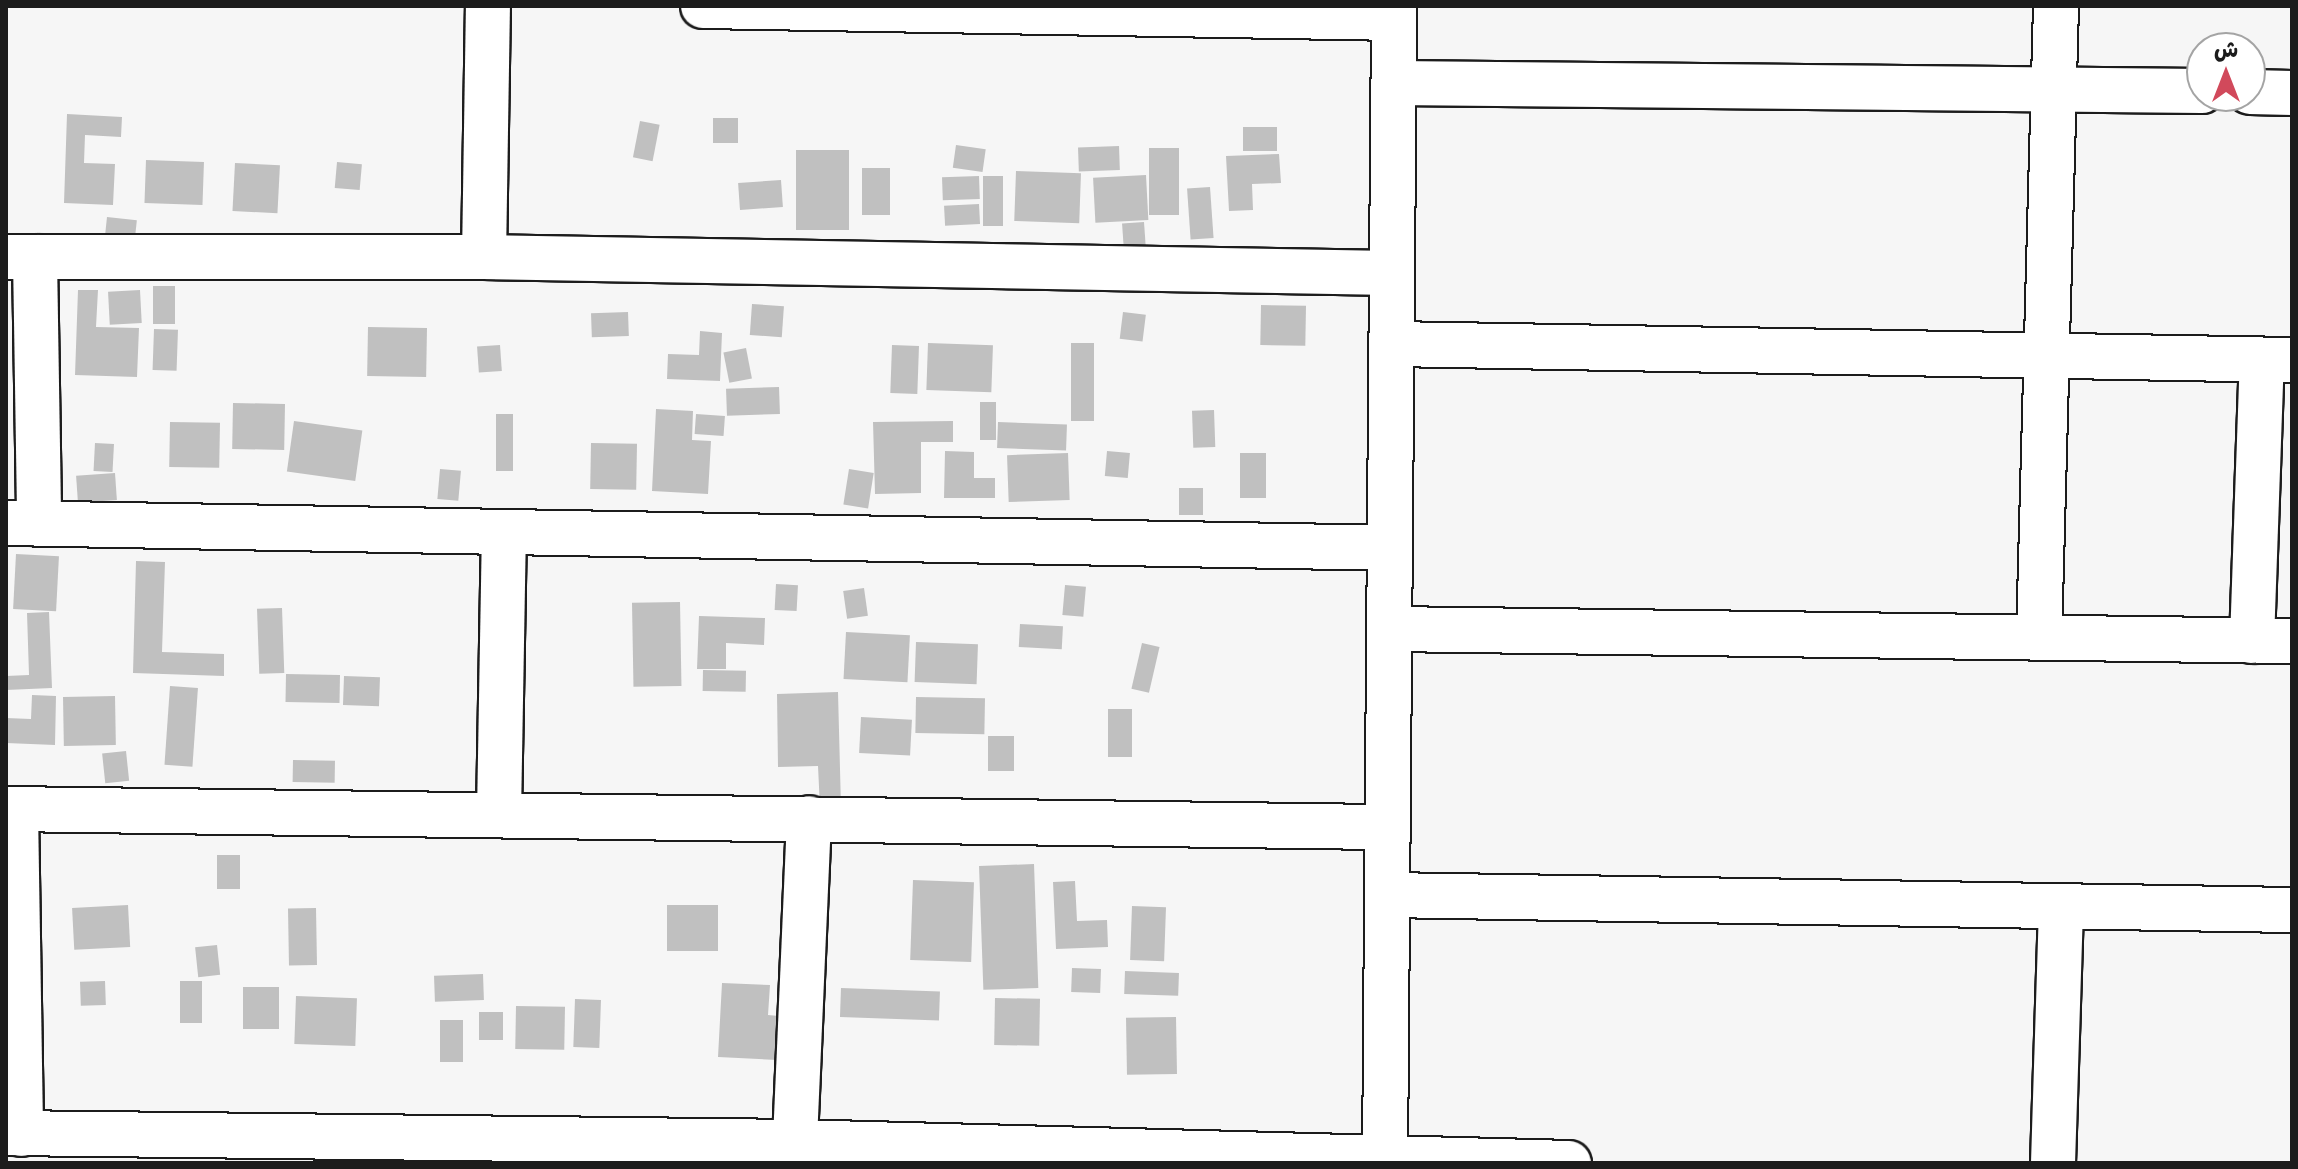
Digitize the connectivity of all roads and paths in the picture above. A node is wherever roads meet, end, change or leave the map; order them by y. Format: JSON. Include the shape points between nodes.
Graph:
{"nodes":[{"id":1,"x":488,"y":6,"type":"edge"},
{"id":2,"x":703,"y":6,"type":"edge"},
{"id":3,"x":2056,"y":6,"type":"edge"},
{"id":4,"x":828,"y":7,"type":"edge"},
{"id":5,"x":1394,"y":12,"type":"edge"},
{"id":6,"x":1394,"y":83,"type":"junction"},
{"id":7,"x":2054,"y":89,"type":"junction"},
{"id":8,"x":2186,"y":91,"type":"edge"},
{"id":9,"x":2266,"y":92,"type":"edge"},
{"id":10,"x":2292,"y":93,"type":"edge"},
{"id":11,"x":20,"y":257,"type":"edge"},
{"id":12,"x":484,"y":257,"type":"junction"},
{"id":13,"x":1392,"y":273,"type":"junction"},
{"id":14,"x":1392,"y":344,"type":"junction"},
{"id":15,"x":2049,"y":356,"type":"junction"},
{"id":16,"x":2277,"y":360,"type":"edge"},
{"id":17,"x":23,"y":524,"type":"edge"},
{"id":18,"x":504,"y":535,"type":"junction"},
{"id":19,"x":1390,"y":548,"type":"junction"},
{"id":20,"x":1389,"y":629,"type":"junction"},
{"id":21,"x":2039,"y":638,"type":"junction"},
{"id":22,"x":2272,"y":641,"type":"edge"},
{"id":23,"x":11,"y":810,"type":"edge"},
{"id":24,"x":499,"y":814,"type":"junction"},
{"id":25,"x":809,"y":818,"type":"junction"},
{"id":26,"x":1388,"y":827,"type":"junction"},
{"id":27,"x":1387,"y":895,"type":"junction"},
{"id":28,"x":2061,"y":907,"type":"junction"},
{"id":29,"x":2292,"y":910,"type":"edge"},
{"id":30,"x":13,"y":1134,"type":"edge"},
{"id":31,"x":794,"y":1152,"type":"edge"},
{"id":32,"x":1385,"y":1160,"type":"edge"},
{"id":33,"x":1569,"y":1163,"type":"edge"},
{"id":34,"x":2053,"y":1163,"type":"edge"}],
"edges":[{"from":1,"to":12,"type":"street"},
{"from":2,"to":4,"type":"street"},
{"from":3,"to":7,"type":"street"},
{"from":4,"to":5,"type":"street"},
{"from":5,"to":6,"type":"street"},
{"from":6,"to":7,"type":"street"},
{"from":6,"to":13,"type":"street"},
{"from":7,"to":8,"type":"street"},
{"from":7,"to":15,"type":"street"},
{"from":9,"to":10,"type":"street"},
{"from":11,"to":12,"type":"street"},
{"from":11,"to":17,"type":"street"},
{"from":12,"to":13,"type":"street"},
{"from":13,"to":14,"type":"street"},
{"from":14,"to":15,"type":"street"},
{"from":14,"to":19,"type":"street"},
{"from":15,"to":16,"type":"street"},
{"from":15,"to":21,"type":"street"},
{"from":16,"to":22,"type":"street"},
{"from":17,"to":18,"type":"street"},
{"from":18,"to":19,"type":"street"},
{"from":18,"to":24,"type":"street"},
{"from":19,"to":20,"type":"street"},
{"from":20,"to":21,"type":"street"},
{"from":20,"to":26,"type":"street"},
{"from":21,"to":22,"type":"street"},
{"from":23,"to":24,"type":"street"},
{"from":23,"to":30,"type":"street"},
{"from":24,"to":25,"type":"street"},
{"from":25,"to":26,"type":"street"},
{"from":25,"to":31,"type":"street"},
{"from":26,"to":27,"type":"street"},
{"from":27,"to":28,"type":"street"},
{"from":27,"to":32,"type":"street"},
{"from":28,"to":29,"type":"street"},
{"from":28,"to":34,"type":"street"},
{"from":30,"to":31,"type":"street"},
{"from":31,"to":32,"type":"street"},
{"from":32,"to":33,"type":"street"}]}
